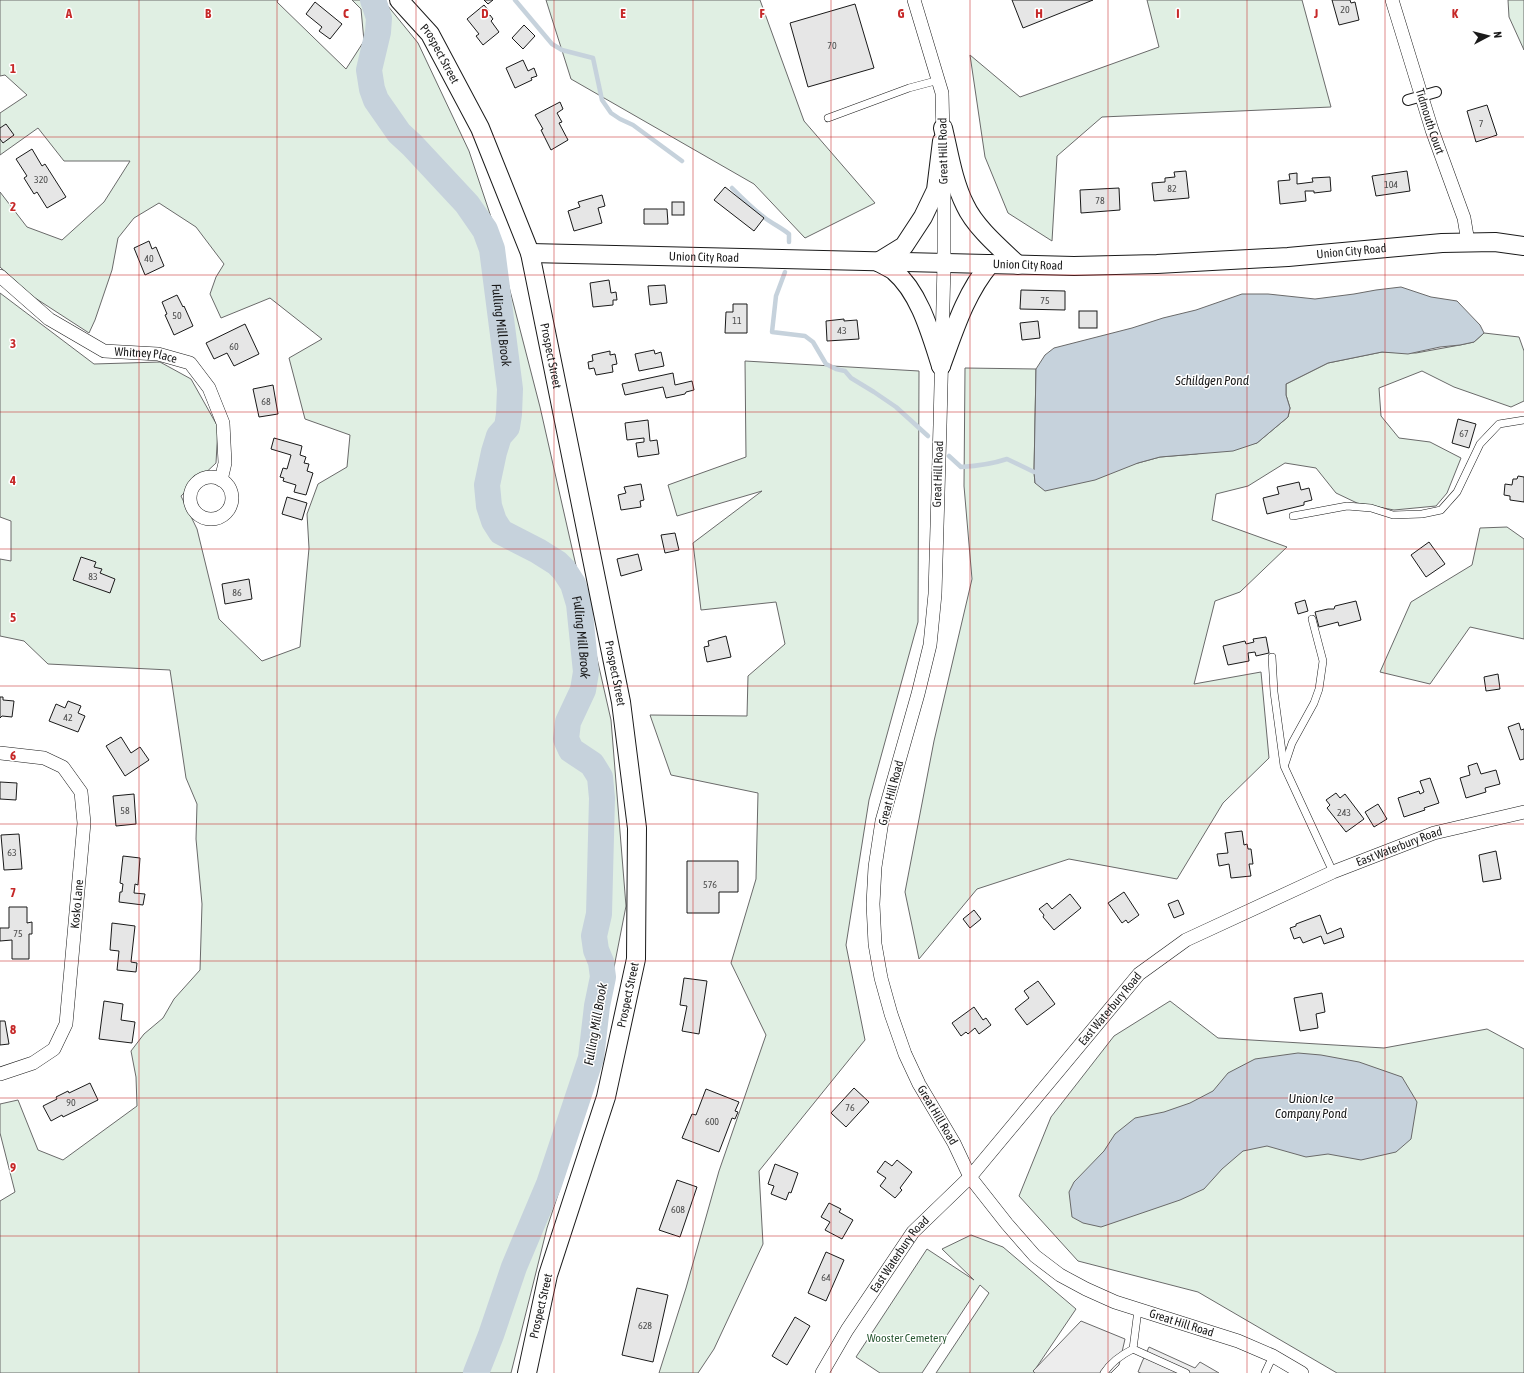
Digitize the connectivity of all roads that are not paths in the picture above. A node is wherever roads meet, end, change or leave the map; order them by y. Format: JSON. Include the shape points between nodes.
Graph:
{"nodes":[{"id":1,"x":399,"y":0,"type":"edge"},
{"id":2,"x":914,"y":0,"type":"edge"},
{"id":3,"x":1392,"y":0,"type":"edge"},
{"id":4,"x":938,"y":80,"type":"junction"},
{"id":5,"x":1436,"y":92,"type":"dead end"},
{"id":6,"x":1421,"y":96,"type":"junction"},
{"id":7,"x":1408,"y":100,"type":"dead end"},
{"id":8,"x":828,"y":118,"type":"dead end"},
{"id":9,"x":943,"y":128,"type":"junction"},
{"id":10,"x":1468,"y":242,"type":"junction"},
{"id":11,"x":1524,"y":246,"type":"edge"},
{"id":12,"x":530,"y":253,"type":"junction"},
{"id":13,"x":878,"y":262,"type":"junction"},
{"id":14,"x":944,"y":264,"type":"junction"},
{"id":15,"x":990,"y":264,"type":"junction"},
{"id":16,"x":1018,"y":265,"type":"junction"},
{"id":17,"x":0,"y":276,"type":"edge"},
{"id":18,"x":941,"y":366,"type":"junction"},
{"id":19,"x":1524,"y":420,"type":"edge"},
{"id":20,"x":220,"y":480,"type":"dead end"},
{"id":21,"x":1293,"y":516,"type":"dead end"},
{"id":22,"x":1312,"y":619,"type":"dead end"},
{"id":23,"x":1272,"y":657,"type":"dead end"},
{"id":24,"x":0,"y":753,"type":"edge"},
{"id":25,"x":1284,"y":766,"type":"junction"},
{"id":26,"x":1524,"y":812,"type":"edge"},
{"id":27,"x":1333,"y":872,"type":"junction"},
{"id":28,"x":0,"y":1074,"type":"edge"},
{"id":29,"x":970,"y":1177,"type":"junction"},
{"id":30,"x":1138,"y":1310,"type":"junction"},
{"id":31,"x":1133,"y":1349,"type":"junction"},
{"id":32,"x":1273,"y":1356,"type":"junction"},
{"id":33,"x":826,"y":1370,"type":"edge"},
{"id":34,"x":527,"y":1373,"type":"edge"},
{"id":35,"x":1104,"y":1373,"type":"edge"},
{"id":36,"x":1186,"y":1373,"type":"edge"},
{"id":37,"x":1265,"y":1373,"type":"edge"},
{"id":38,"x":1302,"y":1373,"type":"edge"}],
"edges":[{"from":1,"to":12,"type":"main road","name":"Prospect Street","via":[[430,34],[480,128]]},
{"from":2,"to":4,"type":"street","name":"Great Hill Road"},
{"from":3,"to":6,"type":"street","name":"Tidmouth Court"},
{"from":4,"to":8,"type":"lane"},
{"from":4,"to":9,"type":"street","name":"Great Hill Road","via":[[942,92]]},
{"from":5,"to":6,"type":"street"},
{"from":6,"to":7,"type":"street"},
{"from":6,"to":10,"type":"street","name":"Tidmouth Court","via":[[1464,218]]},
{"from":9,"to":13,"type":"main road","via":[[936,190],[923,217],[904,246]]},
{"from":9,"to":14,"type":"street","name":"Great Hill Road"},
{"from":9,"to":16,"type":"main road","via":[[957,186],[965,206],[991,240]]},
{"from":10,"to":11,"type":"main road","name":"Union City Road"},
{"from":10,"to":16,"type":"main road","name":"Union City Road","via":[[1288,257],[1157,264]]},
{"from":12,"to":13,"type":"main road","name":"Union City Road"},
{"from":12,"to":34,"type":"main road","name":"Prospect Street","via":[[621,702],[637,828],[636,959],[606,1097],[548,1275]]},
{"from":13,"to":14,"type":"main road","name":"Union City Road"},
{"from":13,"to":18,"type":"main road","via":[[893,270],[908,286],[927,323]]},
{"from":14,"to":15,"type":"main road","name":"Union City Road"},
{"from":14,"to":18,"type":"street","name":"Great Hill Road"},
{"from":15,"to":16,"type":"main road","name":"Union City Road"},
{"from":15,"to":18,"type":"main road","via":[[975,283],[966,301]]},
{"from":17,"to":20,"type":"street","name":"Whitney Place","via":[[50,319],[104,351],[158,354],[190,363],[209,388],[223,423],[225,464]]},
{"from":18,"to":29,"type":"street","name":"Great Hill Road","via":[[935,594],[930,645],[882,821],[875,867],[873,904],[875,944],[881,978],[905,1054]]},
{"from":19,"to":21,"type":"lane","via":[[1499,424],[1480,444],[1457,492],[1441,510],[1422,514],[1393,515],[1371,508],[1347,506]]},
{"from":22,"to":25,"type":"lane","via":[[1323,661],[1319,689],[1292,743]]},
{"from":23,"to":25,"type":"lane"},
{"from":24,"to":28,"type":"street","name":"Kosko Lane","via":[[44,758],[63,767],[81,792],[84,823],[66,1024],[54,1049],[33,1063]]},
{"from":25,"to":27,"type":"lane"},
{"from":26,"to":27,"type":"street","name":"East Waterbury Road","via":[[1434,833]]},
{"from":27,"to":29,"type":"street","name":"East Waterbury Road","via":[[1186,940],[1139,974]]},
{"from":29,"to":30,"type":"street","name":"Great Hill Road","via":[[1006,1224],[1035,1256],[1060,1275],[1086,1289]]},
{"from":29,"to":33,"type":"street","name":"East Waterbury Road","via":[[913,1232],[847,1330]]},
{"from":30,"to":31,"type":"lane"},
{"from":30,"to":32,"type":"street","name":"Great Hill Road","via":[[1238,1341]]},
{"from":31,"to":35,"type":"lane","via":[[1108,1366]]},
{"from":31,"to":36,"type":"lane"},
{"from":32,"to":37,"type":"lane"},
{"from":32,"to":38,"type":"street","name":"Great Hill Road"}]}
